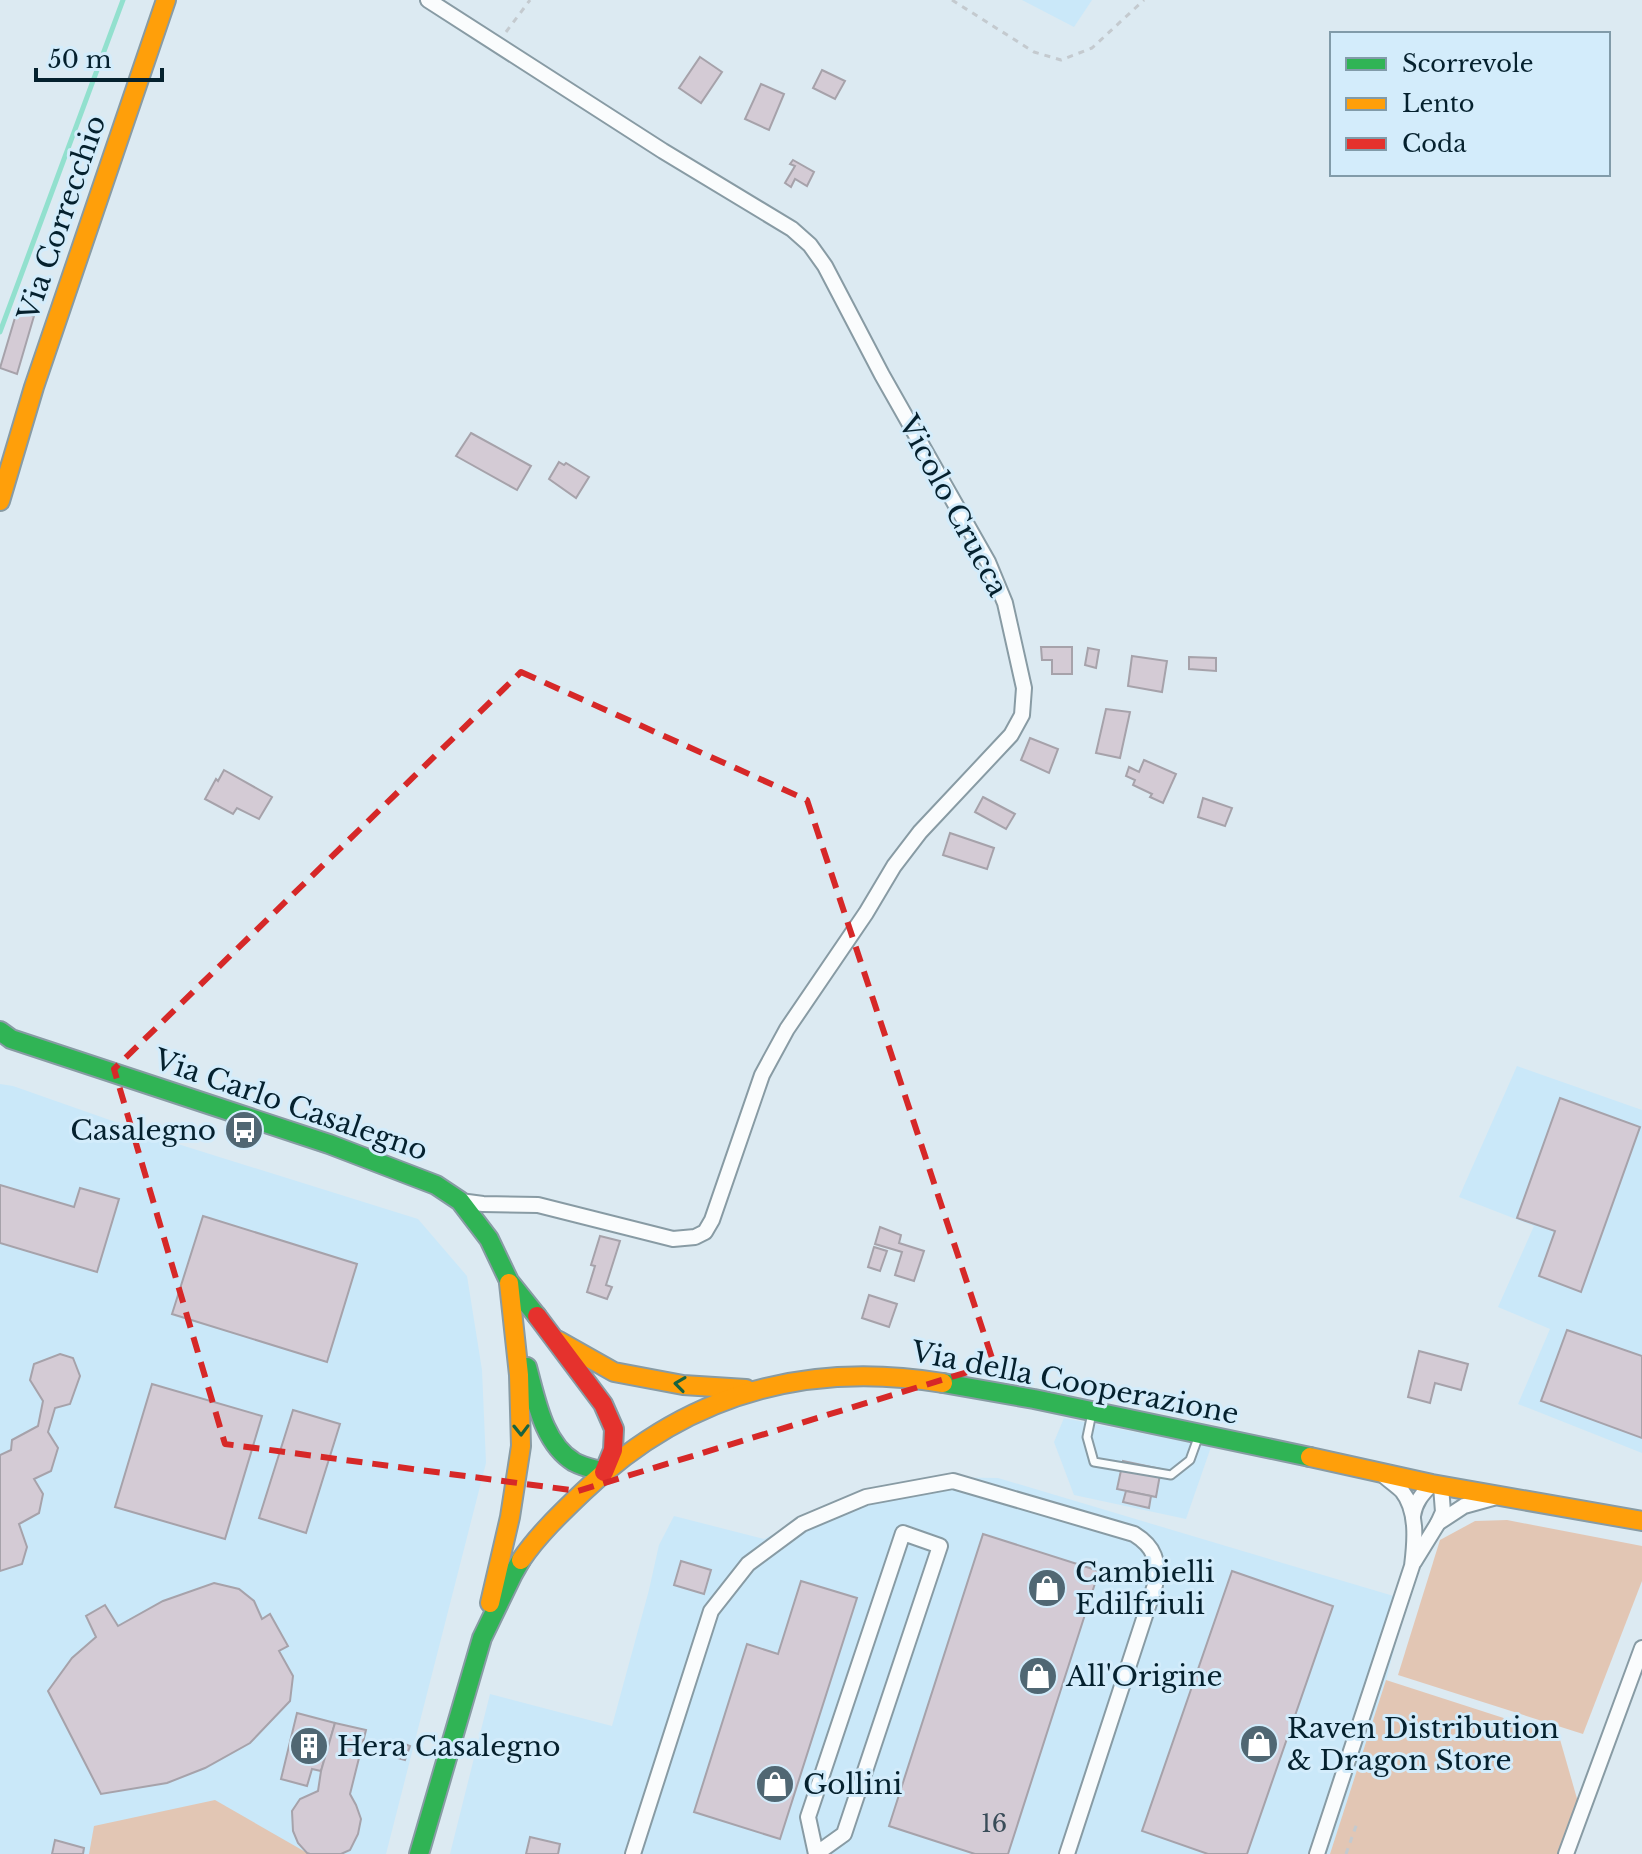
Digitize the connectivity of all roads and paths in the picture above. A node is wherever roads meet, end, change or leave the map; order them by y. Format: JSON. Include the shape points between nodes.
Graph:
{"nodes":[{"id":1,"x":166,"y":0,"type":"edge"},
{"id":2,"x":428,"y":0,"type":"edge"},
{"id":3,"x":530,"y":0,"type":"edge"},
{"id":4,"x":952,"y":0,"type":"edge"},
{"id":5,"x":1144,"y":0,"type":"edge"},
{"id":6,"x":497,"y":45,"type":"junction"},
{"id":7,"x":0,"y":501,"type":"edge"},
{"id":8,"x":4,"y":1036,"type":"edge"},
{"id":9,"x":460,"y":1201,"type":"junction"},
{"id":10,"x":509,"y":1281,"type":"junction"},
{"id":11,"x":515,"y":1325,"type":"junction"},
{"id":12,"x":555,"y":1338,"type":"junction"},
{"id":13,"x":758,"y":1389,"type":"junction"},
{"id":14,"x":1092,"y":1411,"type":"junction"},
{"id":15,"x":1200,"y":1433,"type":"junction"},
{"id":16,"x":604,"y":1472,"type":"junction"},
{"id":17,"x":1382,"y":1474,"type":"junction"},
{"id":18,"x":1436,"y":1485,"type":"junction"},
{"id":19,"x":1499,"y":1497,"type":"junction"},
{"id":20,"x":1413,"y":1516,"type":"junction"},
{"id":21,"x":1642,"y":1521,"type":"edge"},
{"id":22,"x":1438,"y":1523,"type":"junction"},
{"id":23,"x":1412,"y":1566,"type":"junction"},
{"id":24,"x":482,"y":1638,"type":"junction"},
{"id":25,"x":1642,"y":1648,"type":"edge"},
{"id":26,"x":1357,"y":1823,"type":"dead end"},
{"id":27,"x":419,"y":1852,"type":"edge"},
{"id":28,"x":633,"y":1854,"type":"edge"},
{"id":29,"x":816,"y":1854,"type":"edge"},
{"id":30,"x":1067,"y":1854,"type":"edge"},
{"id":31,"x":1317,"y":1854,"type":"edge"},
{"id":32,"x":1346,"y":1854,"type":"edge"},
{"id":33,"x":1566,"y":1854,"type":"edge"}],
"edges":[{"from":1,"to":7,"type":"street","name":"Via Correcchio"},
{"from":2,"to":6,"type":"street","name":"Vicolo Crucca"},
{"from":3,"to":6,"type":"path"},
{"from":4,"to":5,"type":"path","via":[[1034,52],[1061,60],[1092,48]]},
{"from":6,"to":9,"type":"street","name":"Vicolo Crucca","via":[[810,245],[988,562],[1005,603],[1024,688],[1022,715],[1011,735],[894,866],[787,1029],[762,1075],[705,1232],[673,1239],[538,1205]]},
{"from":8,"to":9,"type":"street","name":"Via Carlo Casalegno","via":[[329,1144],[436,1185]]},
{"from":9,"to":10,"type":"street","name":"Via Carlo Casalegno","via":[[489,1239]]},
{"from":10,"to":11,"type":"street","name":"Via Carlo Casalegno"},
{"from":10,"to":12,"type":"street","name":"Via Carlo Casalegno"},
{"from":11,"to":16,"type":"street","name":"Via Carlo Casalegno","via":[[553,1443],[572,1461]]},
{"from":11,"to":24,"type":"street","name":"Via Carlo Casalegno","one_way":true,"via":[[521,1446]]},
{"from":13,"to":12,"type":"street","name":"Via Carlo Casalegno","one_way":true,"via":[[683,1385],[614,1372]]},
{"from":12,"to":16,"type":"street","name":"Via Carlo Casalegno","via":[[603,1404],[614,1429]]},
{"from":13,"to":14,"type":"street","name":"Via della Cooperazione","via":[[797,1381],[887,1377]]},
{"from":13,"to":16,"type":"street","name":"Via della Cooperazione","via":[[683,1418]]},
{"from":14,"to":15,"type":"street","name":"Via della Cooperazione"},
{"from":14,"to":15,"type":"lane","via":[[1087,1437],[1094,1462],[1171,1475],[1190,1460]]},
{"from":15,"to":17,"type":"street","name":"Via della Cooperazione"},
{"from":16,"to":24,"type":"street","name":"Via della Cooperazione","via":[[528,1550]]},
{"from":17,"to":18,"type":"street","name":"Via della Cooperazione"},
{"from":17,"to":20,"type":"street","via":[[1403,1492]]},
{"from":18,"to":19,"type":"street","name":"Via della Cooperazione"},
{"from":18,"to":20,"type":"street","via":[[1422,1495]]},
{"from":18,"to":22,"type":"street","via":[[1443,1512]]},
{"from":19,"to":21,"type":"street","name":"Via della Cooperazione"},
{"from":19,"to":22,"type":"street","via":[[1464,1506]]},
{"from":20,"to":23,"type":"street"},
{"from":22,"to":23,"type":"street"},
{"from":23,"to":31,"type":"street"},
{"from":24,"to":27,"type":"street","name":"Via della Cooperazione"},
{"from":25,"to":33,"type":"street"},
{"from":26,"to":32,"type":"path"},
{"from":28,"to":30,"type":"street","via":[[711,1611],[748,1564],[802,1524],[866,1497],[953,1481],[1134,1534],[1153,1554],[1155,1585]]},
{"from":29,"to":29,"type":"street","via":[[844,1834],[940,1546],[903,1533],[808,1817]]}]}
